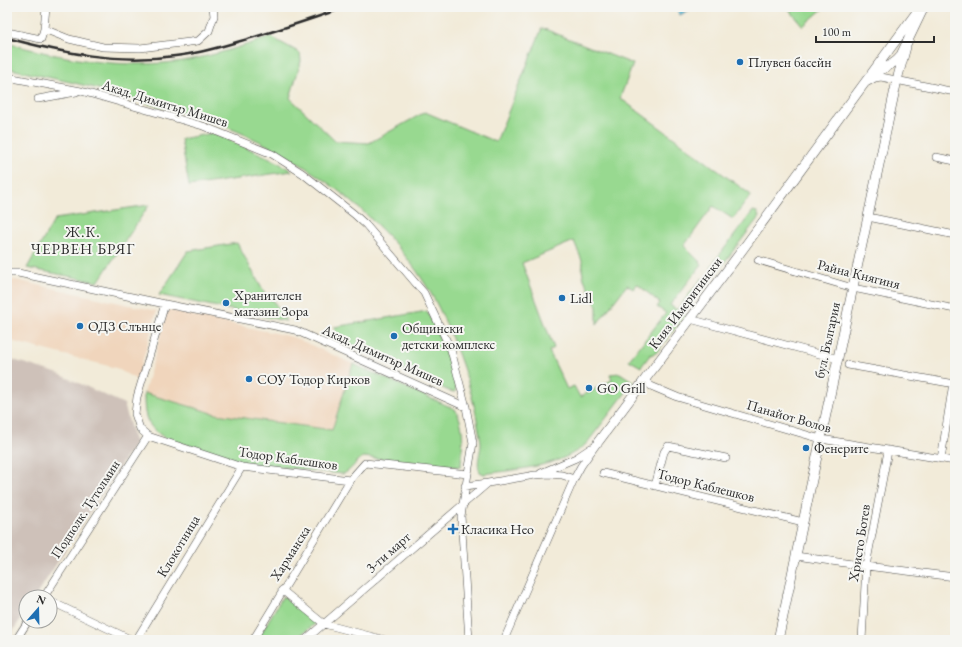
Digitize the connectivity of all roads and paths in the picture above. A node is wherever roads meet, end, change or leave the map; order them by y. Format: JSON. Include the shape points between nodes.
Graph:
{"nodes":[{"id":1,"x":46,"y":7,"type":"edge"},
{"id":2,"x":213,"y":7,"type":"edge"},
{"id":3,"x":921,"y":7,"type":"edge"},
{"id":4,"x":924,"y":7,"type":"edge"},
{"id":5,"x":44,"y":29,"type":"junction"},
{"id":6,"x":7,"y":32,"type":"edge"},
{"id":7,"x":906,"y":47,"type":"junction"},
{"id":8,"x":7,"y":77,"type":"edge"},
{"id":9,"x":869,"y":77,"type":"junction"},
{"id":10,"x":897,"y":80,"type":"junction"},
{"id":11,"x":80,"y":91,"type":"junction"},
{"id":12,"x":859,"y":91,"type":"junction"},
{"id":13,"x":955,"y":92,"type":"edge"},
{"id":14,"x":38,"y":99,"type":"dead end"},
{"id":15,"x":936,"y":157,"type":"dead end"},
{"id":16,"x":955,"y":161,"type":"edge"},
{"id":17,"x":868,"y":217,"type":"junction"},
{"id":18,"x":955,"y":235,"type":"edge"},
{"id":19,"x":758,"y":260,"type":"dead end"},
{"id":20,"x":7,"y":274,"type":"edge"},
{"id":21,"x":853,"y":288,"type":"junction"},
{"id":22,"x":165,"y":304,"type":"junction"},
{"id":23,"x":955,"y":309,"type":"edge"},
{"id":24,"x":690,"y":319,"type":"junction"},
{"id":25,"x":838,"y":359,"type":"junction"},
{"id":26,"x":848,"y":366,"type":"dead end"},
{"id":27,"x":645,"y":381,"type":"junction"},
{"id":28,"x":954,"y":383,"type":"edge"},
{"id":29,"x":466,"y":407,"type":"junction"},
{"id":30,"x":148,"y":436,"type":"junction"},
{"id":31,"x":821,"y":439,"type":"junction"},
{"id":32,"x":598,"y":442,"type":"junction"},
{"id":33,"x":888,"y":450,"type":"junction"},
{"id":34,"x":726,"y":458,"type":"dead end"},
{"id":35,"x":941,"y":459,"type":"junction"},
{"id":36,"x":955,"y":461,"type":"edge"},
{"id":37,"x":242,"y":466,"type":"junction"},
{"id":38,"x":603,"y":473,"type":"dead end"},
{"id":39,"x":468,"y":474,"type":"junction"},
{"id":40,"x":535,"y":475,"type":"junction"},
{"id":41,"x":574,"y":479,"type":"junction"},
{"id":42,"x":350,"y":480,"type":"junction"},
{"id":43,"x":488,"y":483,"type":"junction"},
{"id":44,"x":465,"y":486,"type":"junction"},
{"id":45,"x":655,"y":486,"type":"junction"},
{"id":46,"x":462,"y":506,"type":"junction"},
{"id":47,"x":803,"y":522,"type":"junction"},
{"id":48,"x":796,"y":556,"type":"junction"},
{"id":49,"x":866,"y":566,"type":"junction"},
{"id":50,"x":955,"y":577,"type":"edge"},
{"id":51,"x":49,"y":589,"type":"edge"},
{"id":52,"x":282,"y":590,"type":"junction"},
{"id":53,"x":58,"y":605,"type":"edge"},
{"id":54,"x":324,"y":624,"type":"junction"},
{"id":55,"x":23,"y":629,"type":"edge"},
{"id":56,"x":16,"y":640,"type":"edge"},
{"id":57,"x":132,"y":640,"type":"edge"},
{"id":58,"x":136,"y":640,"type":"edge"},
{"id":59,"x":253,"y":640,"type":"edge"},
{"id":60,"x":305,"y":640,"type":"edge"},
{"id":61,"x":385,"y":640,"type":"edge"},
{"id":62,"x":469,"y":640,"type":"edge"},
{"id":63,"x":504,"y":640,"type":"edge"},
{"id":64,"x":778,"y":640,"type":"edge"},
{"id":65,"x":862,"y":640,"type":"edge"}],
"edges":[{"from":1,"to":5,"type":"street"},
{"from":2,"to":5,"type":"street","via":[[214,16],[209,31],[198,41],[140,48],[102,47],[69,39]]},
{"from":3,"to":9,"type":"street"},
{"from":4,"to":7,"type":"street","name":"Княз Имеритински"},
{"from":5,"to":6,"type":"street","via":[[41,39]]},
{"from":7,"to":9,"type":"street","name":"Княз Имеритински","via":[[894,64]]},
{"from":7,"to":10,"type":"street","name":"бул. България"},
{"from":8,"to":11,"type":"street","name":"Акад. Димитър Мишев"},
{"from":9,"to":12,"type":"street","name":"Княз Имеритински"},
{"from":10,"to":12,"type":"street","via":[[875,78]]},
{"from":10,"to":13,"type":"street"},
{"from":10,"to":17,"type":"street","name":"бул. България"},
{"from":11,"to":14,"type":"street"},
{"from":11,"to":29,"type":"street","name":"Акад. Димитър Мишев","via":[[203,126],[272,154],[302,173],[354,214],[424,293],[451,350]]},
{"from":12,"to":24,"type":"street","name":"Княз Имеритински"},
{"from":15,"to":16,"type":"street"},
{"from":17,"to":18,"type":"street"},
{"from":17,"to":21,"type":"street","name":"бул. България"},
{"from":19,"to":21,"type":"street","name":"Райна Княгиня"},
{"from":20,"to":22,"type":"street","name":"Акад. Димитър Мишев","via":[[18,273]]},
{"from":21,"to":23,"type":"street","name":"Райна Княгиня"},
{"from":21,"to":25,"type":"street","name":"бул. България"},
{"from":22,"to":29,"type":"street","name":"Акад. Димитър Мишев","via":[[296,330]]},
{"from":22,"to":30,"type":"street","via":[[137,397],[135,414],[140,429]]},
{"from":24,"to":25,"type":"street"},
{"from":24,"to":27,"type":"street","name":"Княз Имеритински"},
{"from":25,"to":31,"type":"street","name":"бул. България"},
{"from":26,"to":28,"type":"street"},
{"from":27,"to":31,"type":"street","name":"Панайот Волов","via":[[676,397]]},
{"from":27,"to":32,"type":"street","name":"Княз Имеритински"},
{"from":28,"to":35,"type":"street"},
{"from":29,"to":39,"type":"street","name":"Акад. Димитър Мишев","via":[[473,443]]},
{"from":30,"to":37,"type":"street","name":"Тодор Каблешков"},
{"from":30,"to":51,"type":"street","name":"Подполк. Тутолмин"},
{"from":31,"to":33,"type":"street","name":"Панайот Волов"},
{"from":31,"to":47,"type":"street","name":"бул. България"},
{"from":32,"to":40,"type":"street","via":[[576,458]]},
{"from":32,"to":41,"type":"street","name":"Княз Имеритински"},
{"from":33,"to":35,"type":"street","name":"Панайот Волов"},
{"from":33,"to":49,"type":"street","name":"Христо Ботев"},
{"from":34,"to":45,"type":"street","via":[[668,446]]},
{"from":35,"to":36,"type":"street","name":"Панайот Волов"},
{"from":37,"to":42,"type":"street","name":"Тодор Каблешков"},
{"from":37,"to":58,"type":"street","name":"Клокотница"},
{"from":38,"to":45,"type":"street","name":"Тодор Каблешков"},
{"from":39,"to":42,"type":"street","name":"Тодор Каблешков","via":[[365,463]]},
{"from":39,"to":44,"type":"street","name":"Акад. Димитър Мишев"},
{"from":40,"to":41,"type":"street","via":[[562,475]]},
{"from":40,"to":43,"type":"street"},
{"from":41,"to":63,"type":"street","name":"Княз Имеритински"},
{"from":42,"to":52,"type":"street","name":"Харманска"},
{"from":43,"to":44,"type":"street"},
{"from":43,"to":46,"type":"street","name":"3-ти март"},
{"from":44,"to":46,"type":"street","name":"Акад. Димитър Мишев"},
{"from":45,"to":47,"type":"street","name":"Тодор Каблешков"},
{"from":46,"to":54,"type":"street","name":"3-ти март"},
{"from":46,"to":62,"type":"street","name":"Акад. Димитър Мишев"},
{"from":47,"to":48,"type":"street","name":"бул. България"},
{"from":48,"to":49,"type":"street"},
{"from":48,"to":64,"type":"street","name":"бул. България"},
{"from":49,"to":50,"type":"street"},
{"from":49,"to":65,"type":"street","name":"Христо Ботев"},
{"from":52,"to":54,"type":"street"},
{"from":52,"to":59,"type":"street","name":"Харманска"},
{"from":53,"to":57,"type":"street"},
{"from":54,"to":60,"type":"street","name":"3-ти март"},
{"from":54,"to":61,"type":"street"},
{"from":55,"to":56,"type":"street"}]}
